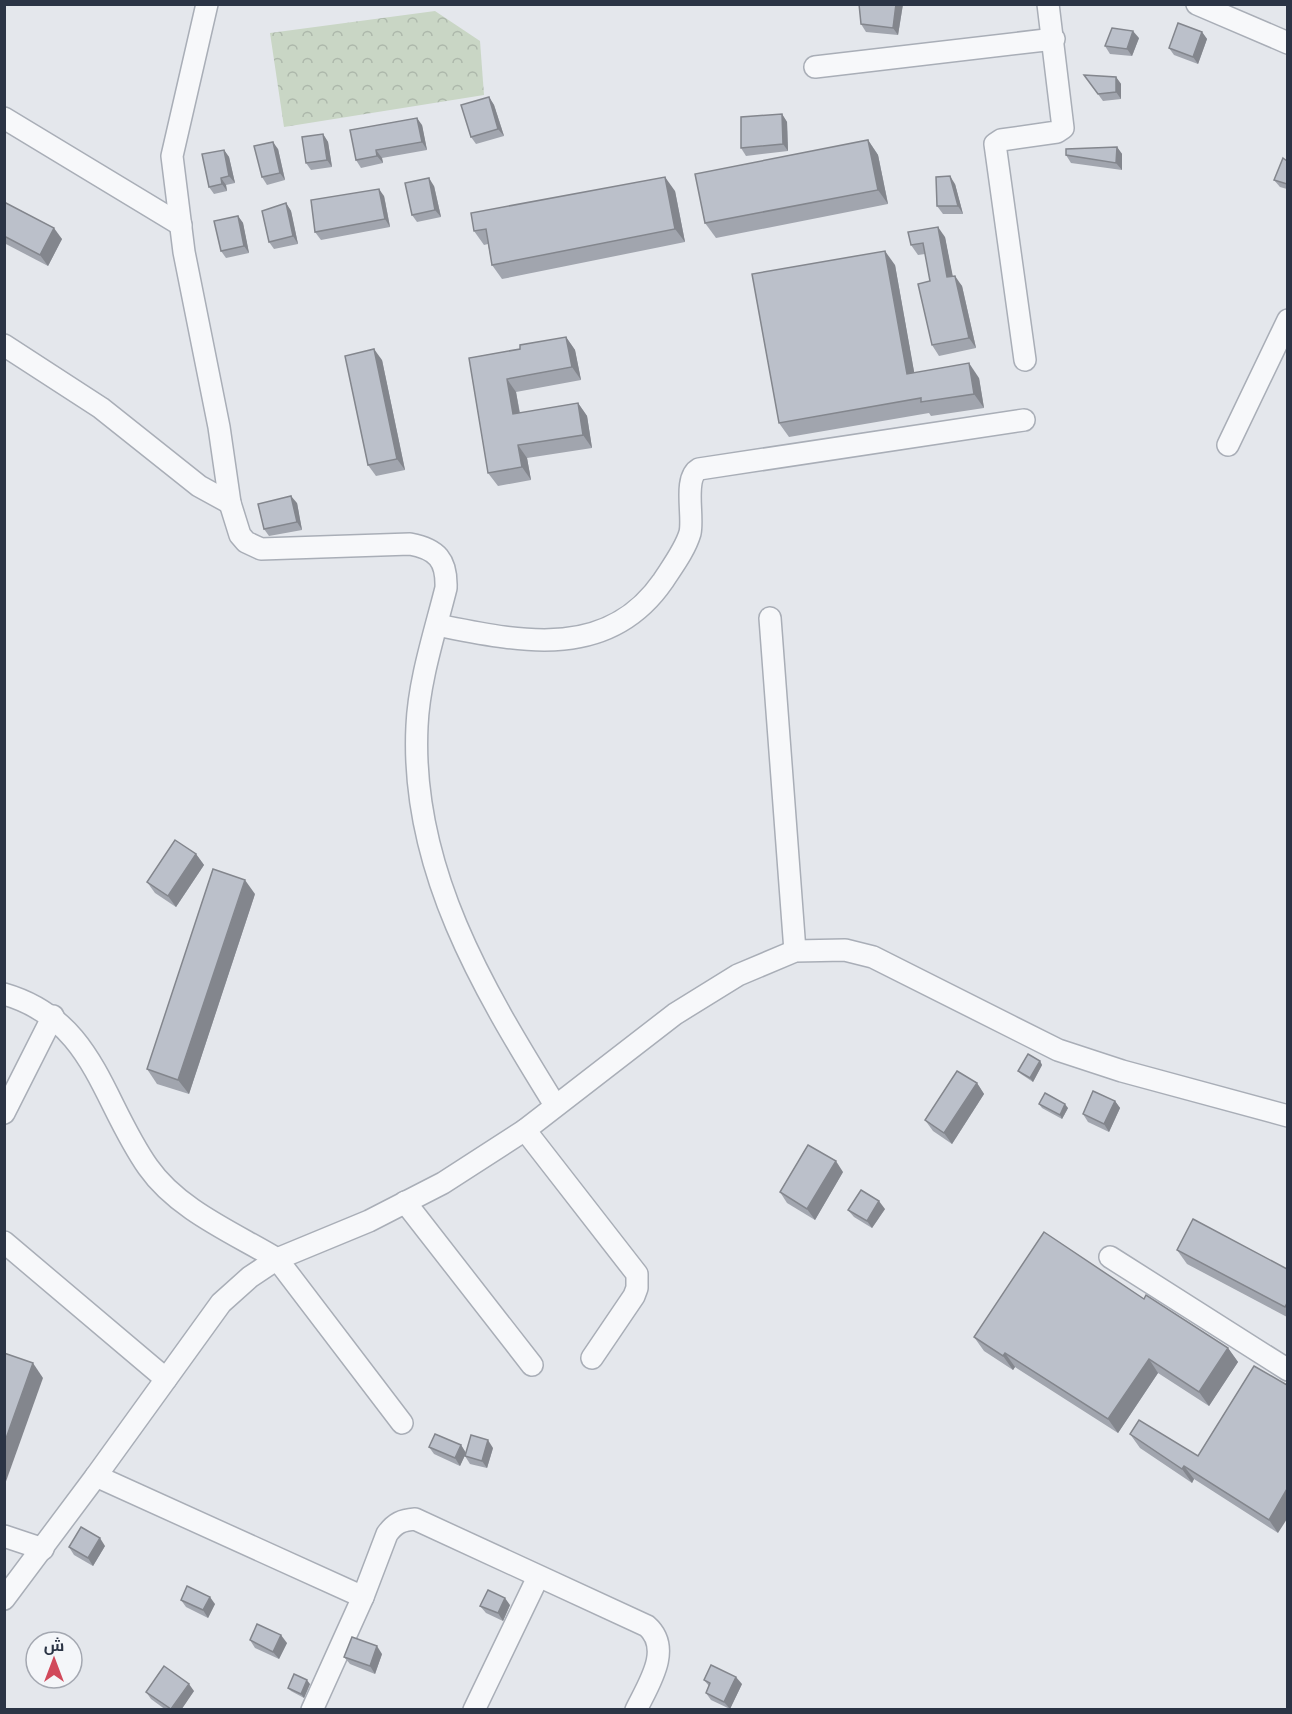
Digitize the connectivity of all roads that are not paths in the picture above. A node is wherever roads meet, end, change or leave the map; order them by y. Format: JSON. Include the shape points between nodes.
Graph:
{"nodes":[{"id":1,"x":207,"y":4,"type":"edge"},
{"id":2,"x":1048,"y":4,"type":"edge"},
{"id":3,"x":1197,"y":4,"type":"edge"},
{"id":4,"x":1054,"y":39,"type":"junction"},
{"id":5,"x":1287,"y":43,"type":"edge"},
{"id":6,"x":815,"y":67,"type":"dead end"},
{"id":7,"x":4,"y":118,"type":"edge"},
{"id":8,"x":181,"y":225,"type":"junction"},
{"id":9,"x":1287,"y":320,"type":"edge"},
{"id":10,"x":4,"y":345,"type":"edge"},
{"id":11,"x":1025,"y":360,"type":"dead end"},
{"id":12,"x":1024,"y":420,"type":"dead end"},
{"id":13,"x":1228,"y":445,"type":"dead end"},
{"id":14,"x":230,"y":503,"type":"junction"},
{"id":15,"x":770,"y":618,"type":"dead end"},
{"id":16,"x":437,"y":625,"type":"junction"},
{"id":17,"x":795,"y":951,"type":"junction"},
{"id":18,"x":4,"y":994,"type":"edge"},
{"id":19,"x":53,"y":1016,"type":"junction"},
{"id":20,"x":555,"y":1106,"type":"junction"},
{"id":21,"x":4,"y":1113,"type":"edge"},
{"id":22,"x":1287,"y":1116,"type":"edge"},
{"id":23,"x":525,"y":1130,"type":"junction"},
{"id":24,"x":405,"y":1202,"type":"junction"},
{"id":25,"x":4,"y":1242,"type":"edge"},
{"id":26,"x":1110,"y":1257,"type":"dead end"},
{"id":27,"x":278,"y":1259,"type":"junction"},
{"id":28,"x":591,"y":1358,"type":"dead end"},
{"id":29,"x":532,"y":1365,"type":"dead end"},
{"id":30,"x":1287,"y":1370,"type":"edge"},
{"id":31,"x":166,"y":1379,"type":"junction"},
{"id":32,"x":402,"y":1423,"type":"dead end"},
{"id":33,"x":96,"y":1476,"type":"junction"},
{"id":34,"x":4,"y":1536,"type":"edge"},
{"id":35,"x":43,"y":1549,"type":"junction"},
{"id":36,"x":537,"y":1577,"type":"junction"},
{"id":37,"x":363,"y":1597,"type":"junction"},
{"id":38,"x":4,"y":1599,"type":"edge"},
{"id":39,"x":312,"y":1710,"type":"edge"},
{"id":40,"x":474,"y":1710,"type":"edge"},
{"id":41,"x":636,"y":1710,"type":"edge"}],
"edges":[{"from":1,"to":8,"type":"street","via":[[172,156]]},
{"from":2,"to":4,"type":"street"},
{"from":3,"to":5,"type":"street"},
{"from":4,"to":6,"type":"street"},
{"from":4,"to":11,"type":"street","via":[[1063,128],[995,144]]},
{"from":7,"to":8,"type":"street"},
{"from":8,"to":14,"type":"street"},
{"from":9,"to":13,"type":"street"},
{"from":10,"to":14,"type":"street","via":[[101,408],[199,486]]},
{"from":12,"to":16,"type":"street","via":[[699,468],[691,480],[690,533],[675,562],[656,591],[607,629],[579,638],[549,641],[504,638]]},
{"from":14,"to":16,"type":"street","via":[[240,535],[261,549],[410,544],[428,547],[441,559],[446,571]]},
{"from":15,"to":17,"type":"street"},
{"from":16,"to":20,"type":"street","via":[[417,733],[418,789],[430,844],[453,922],[474,970]]},
{"from":17,"to":20,"type":"street","via":[[738,975],[675,1014]]},
{"from":17,"to":22,"type":"street","via":[[845,950],[873,957],[1058,1050]]},
{"from":18,"to":19,"type":"street","via":[[34,1004]]},
{"from":19,"to":21,"type":"street"},
{"from":19,"to":27,"type":"street","via":[[96,1069],[148,1167],[164,1186],[188,1205]]},
{"from":20,"to":23,"type":"street"},
{"from":23,"to":24,"type":"street","via":[[443,1183]]},
{"from":23,"to":28,"type":"street","via":[[637,1274],[634,1296]]},
{"from":24,"to":27,"type":"street"},
{"from":24,"to":29,"type":"street"},
{"from":25,"to":31,"type":"street"},
{"from":26,"to":30,"type":"street"},
{"from":27,"to":31,"type":"street","via":[[221,1303]]},
{"from":27,"to":32,"type":"street"},
{"from":31,"to":33,"type":"street"},
{"from":33,"to":35,"type":"street"},
{"from":33,"to":37,"type":"street"},
{"from":34,"to":35,"type":"street"},
{"from":35,"to":38,"type":"street"},
{"from":36,"to":37,"type":"street","via":[[427,1522],[403,1520],[387,1534]]},
{"from":36,"to":40,"type":"street"},
{"from":36,"to":41,"type":"street","via":[[656,1633],[659,1656]]},
{"from":37,"to":39,"type":"street"}]}
